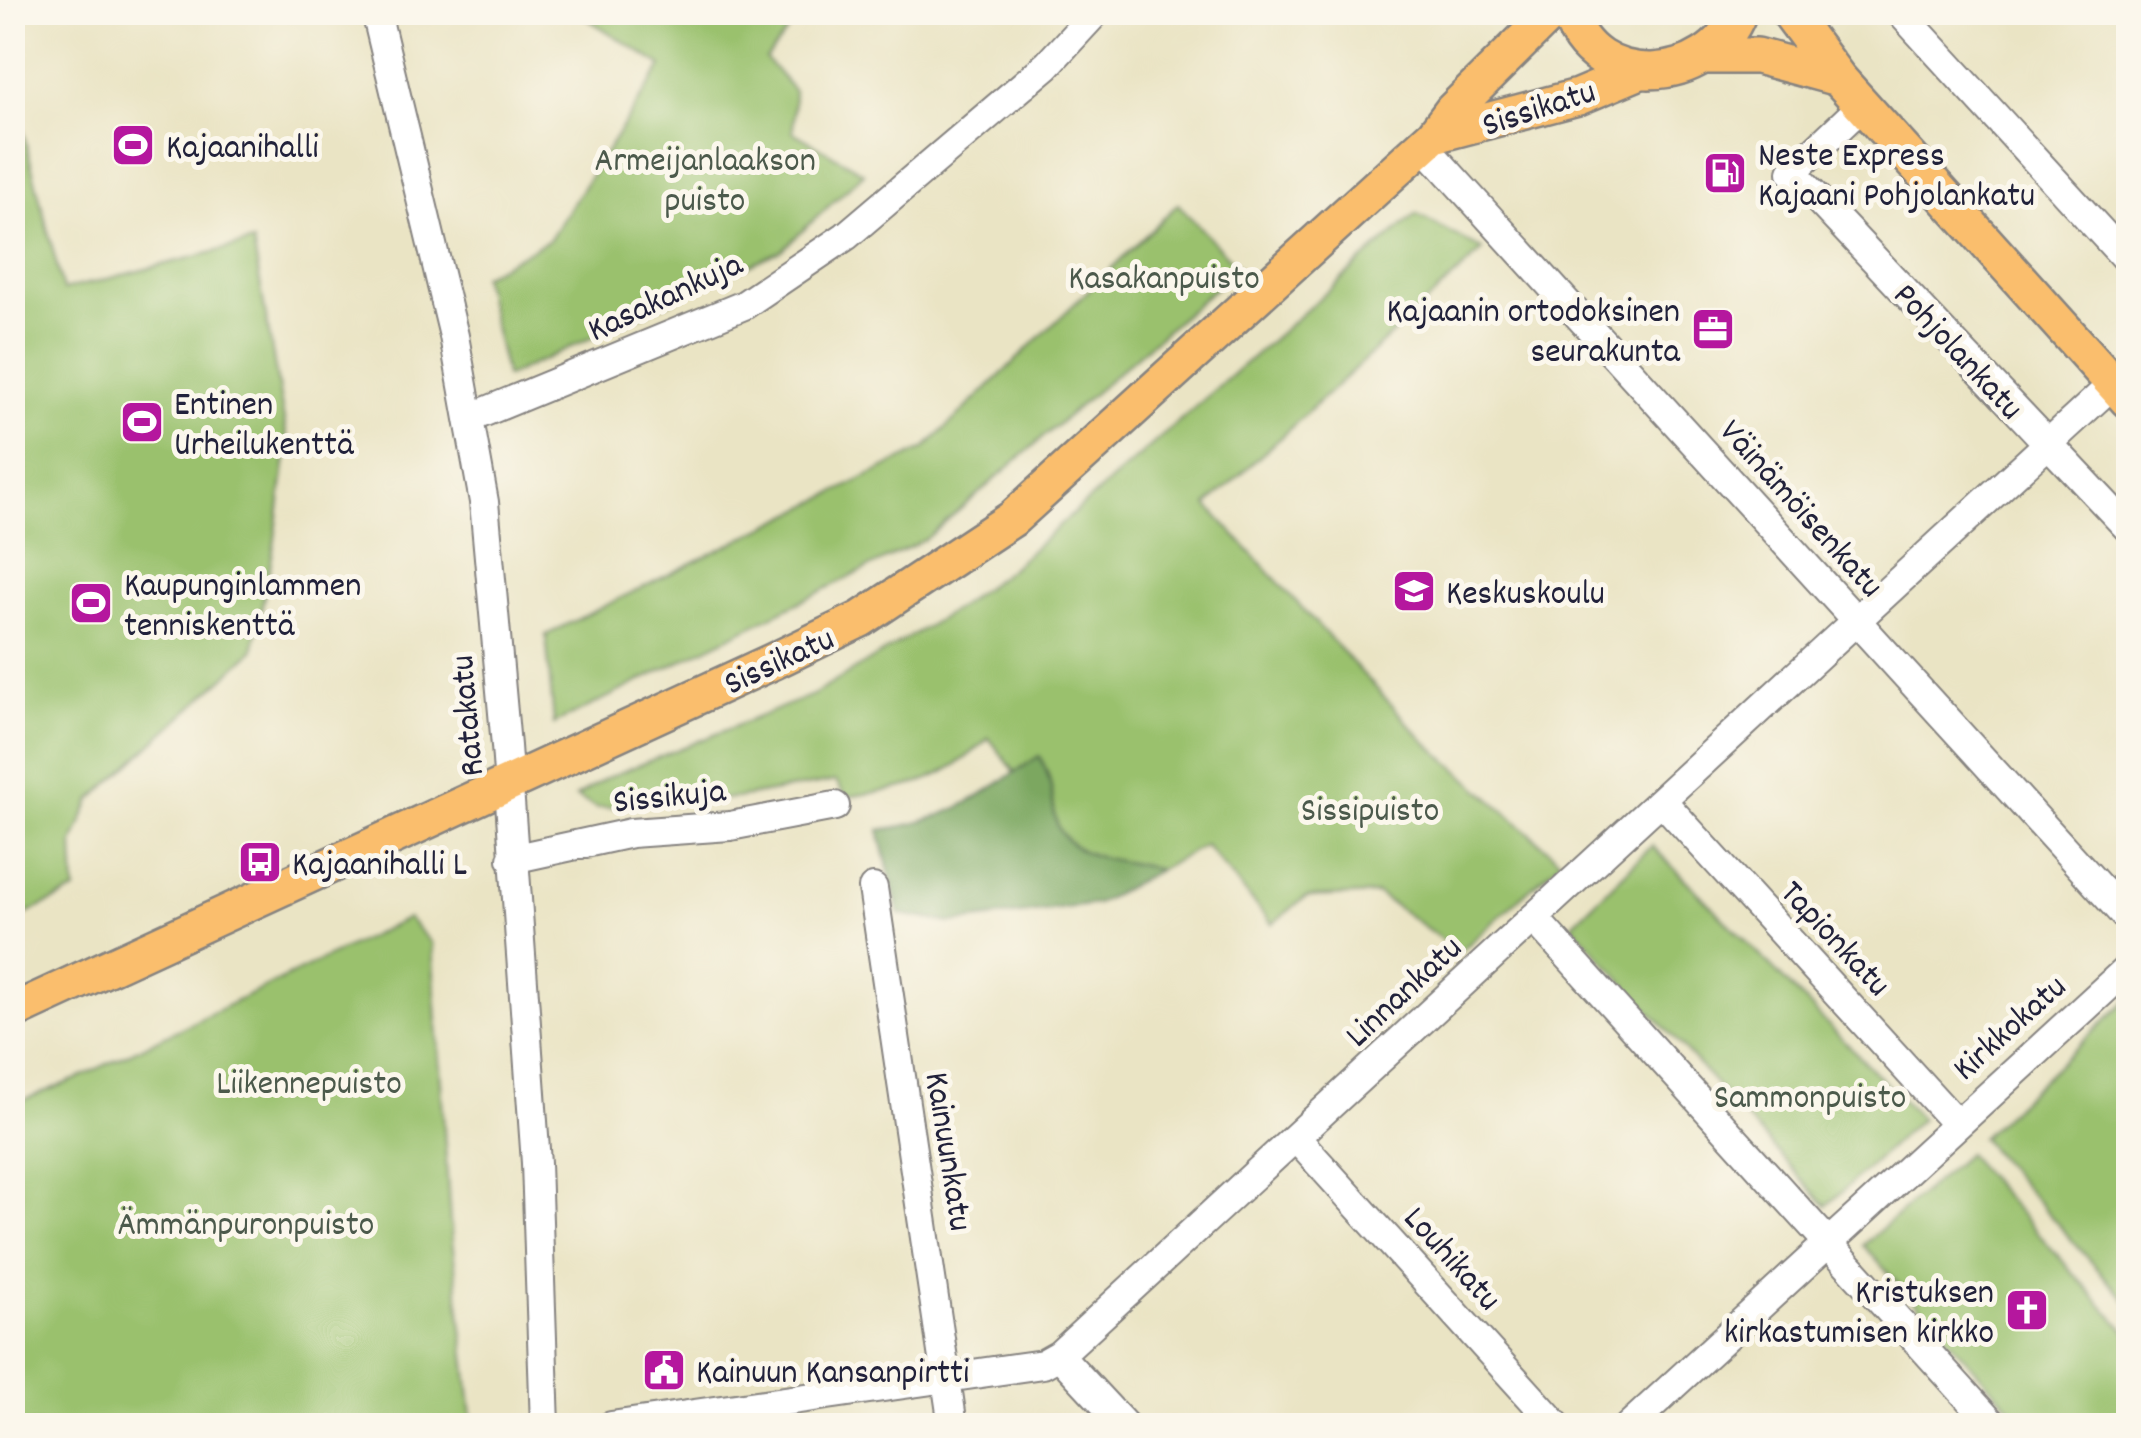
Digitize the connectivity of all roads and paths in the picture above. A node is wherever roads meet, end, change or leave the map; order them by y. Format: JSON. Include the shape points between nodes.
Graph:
{"nodes":[{"id":1,"x":376,"y":12,"type":"edge"},
{"id":2,"x":1096,"y":12,"type":"edge"},
{"id":3,"x":1552,"y":12,"type":"edge"},
{"id":4,"x":1569,"y":12,"type":"edge"},
{"id":5,"x":1739,"y":12,"type":"edge"},
{"id":6,"x":1789,"y":12,"type":"edge"},
{"id":7,"x":1900,"y":12,"type":"edge"},
{"id":8,"x":1705,"y":56,"type":"junction"},
{"id":9,"x":1640,"y":71,"type":"junction"},
{"id":10,"x":1838,"y":78,"type":"junction"},
{"id":11,"x":1864,"y":104,"type":"junction"},
{"id":12,"x":1428,"y":140,"type":"junction"},
{"id":13,"x":2128,"y":262,"type":"edge"},
{"id":14,"x":2124,"y":384,"type":"edge"},
{"id":15,"x":470,"y":418,"type":"junction"},
{"id":16,"x":2046,"y":441,"type":"junction"},
{"id":17,"x":2128,"y":528,"type":"edge"},
{"id":18,"x":1856,"y":620,"type":"junction"},
{"id":19,"x":508,"y":784,"type":"junction"},
{"id":20,"x":1662,"y":802,"type":"junction"},
{"id":21,"x":835,"y":806,"type":"dead end"},
{"id":22,"x":512,"y":858,"type":"junction"},
{"id":23,"x":873,"y":888,"type":"dead end"},
{"id":24,"x":1534,"y":918,"type":"junction"},
{"id":25,"x":2128,"y":919,"type":"edge"},
{"id":26,"x":2128,"y":968,"type":"edge"},
{"id":27,"x":12,"y":1012,"type":"edge"},
{"id":28,"x":1956,"y":1124,"type":"junction"},
{"id":29,"x":1296,"y":1138,"type":"junction"},
{"id":30,"x":1830,"y":1243,"type":"junction"},
{"id":31,"x":1059,"y":1355,"type":"junction"},
{"id":32,"x":947,"y":1377,"type":"junction"},
{"id":33,"x":545,"y":1426,"type":"edge"},
{"id":34,"x":611,"y":1426,"type":"edge"},
{"id":35,"x":954,"y":1426,"type":"edge"},
{"id":36,"x":1125,"y":1426,"type":"edge"},
{"id":37,"x":1556,"y":1426,"type":"edge"},
{"id":38,"x":1629,"y":1426,"type":"edge"},
{"id":39,"x":1994,"y":1426,"type":"edge"}],
"edges":[{"from":1,"to":15,"type":"street","name":"Ratakatu"},
{"from":2,"to":15,"type":"street","name":"Kasakankuja","via":[[1048,65],[846,236],[744,305]]},
{"from":3,"to":12,"type":"main road","name":"Sissikatu"},
{"from":4,"to":9,"type":"main road","via":[[1588,50]]},
{"from":5,"to":8,"type":"main road"},
{"from":6,"to":10,"type":"main road"},
{"from":7,"to":13,"type":"street"},
{"from":8,"to":9,"type":"main road","name":"Sissikatu"},
{"from":8,"to":10,"type":"main road","via":[[1758,56]]},
{"from":9,"to":12,"type":"main road","name":"Sissikatu","via":[[1578,97]]},
{"from":10,"to":11,"type":"main road"},
{"from":11,"to":14,"type":"main road"},
{"from":11,"to":16,"type":"street","name":"Pohjolankatu","via":[[1792,172]]},
{"from":12,"to":18,"type":"street","name":"Väinämöisenkatu","via":[[1517,251]]},
{"from":12,"to":19,"type":"main road","name":"Sissikatu","via":[[1012,520],[862,619]]},
{"from":14,"to":16,"type":"street","name":"Linnankatu"},
{"from":15,"to":19,"type":"street","name":"Ratakatu","via":[[484,502]]},
{"from":16,"to":17,"type":"street","name":"Pohjolankatu"},
{"from":16,"to":18,"type":"street","name":"Linnankatu"},
{"from":18,"to":20,"type":"street","name":"Linnankatu"},
{"from":18,"to":25,"type":"street","name":"Väinämöisenkatu"},
{"from":19,"to":22,"type":"street","name":"Ratakatu"},
{"from":19,"to":27,"type":"main road","name":"Sissikatu"},
{"from":20,"to":24,"type":"street","name":"Linnankatu"},
{"from":20,"to":28,"type":"street","name":"Tapionkatu"},
{"from":21,"to":22,"type":"street","name":"Sissikuja","via":[[730,826],[631,833]]},
{"from":22,"to":33,"type":"street","name":"Ratakatu","via":[[536,1163]]},
{"from":23,"to":32,"type":"street","name":"Kainuunkatu"},
{"from":24,"to":29,"type":"street","name":"Linnankatu"},
{"from":24,"to":30,"type":"street"},
{"from":26,"to":28,"type":"street","name":"Kirkkokatu"},
{"from":28,"to":30,"type":"street","name":"Kirkkokatu"},
{"from":29,"to":31,"type":"street","name":"Linnankatu"},
{"from":29,"to":37,"type":"street","name":"Louhikatu"},
{"from":30,"to":38,"type":"street","name":"Kirkkokatu"},
{"from":30,"to":39,"type":"street"},
{"from":31,"to":32,"type":"street","name":"Linnankatu","via":[[1043,1364]]},
{"from":31,"to":36,"type":"street"},
{"from":32,"to":34,"type":"street","name":"Linnankatu"},
{"from":32,"to":35,"type":"street","name":"Kainuunkatu"}]}
